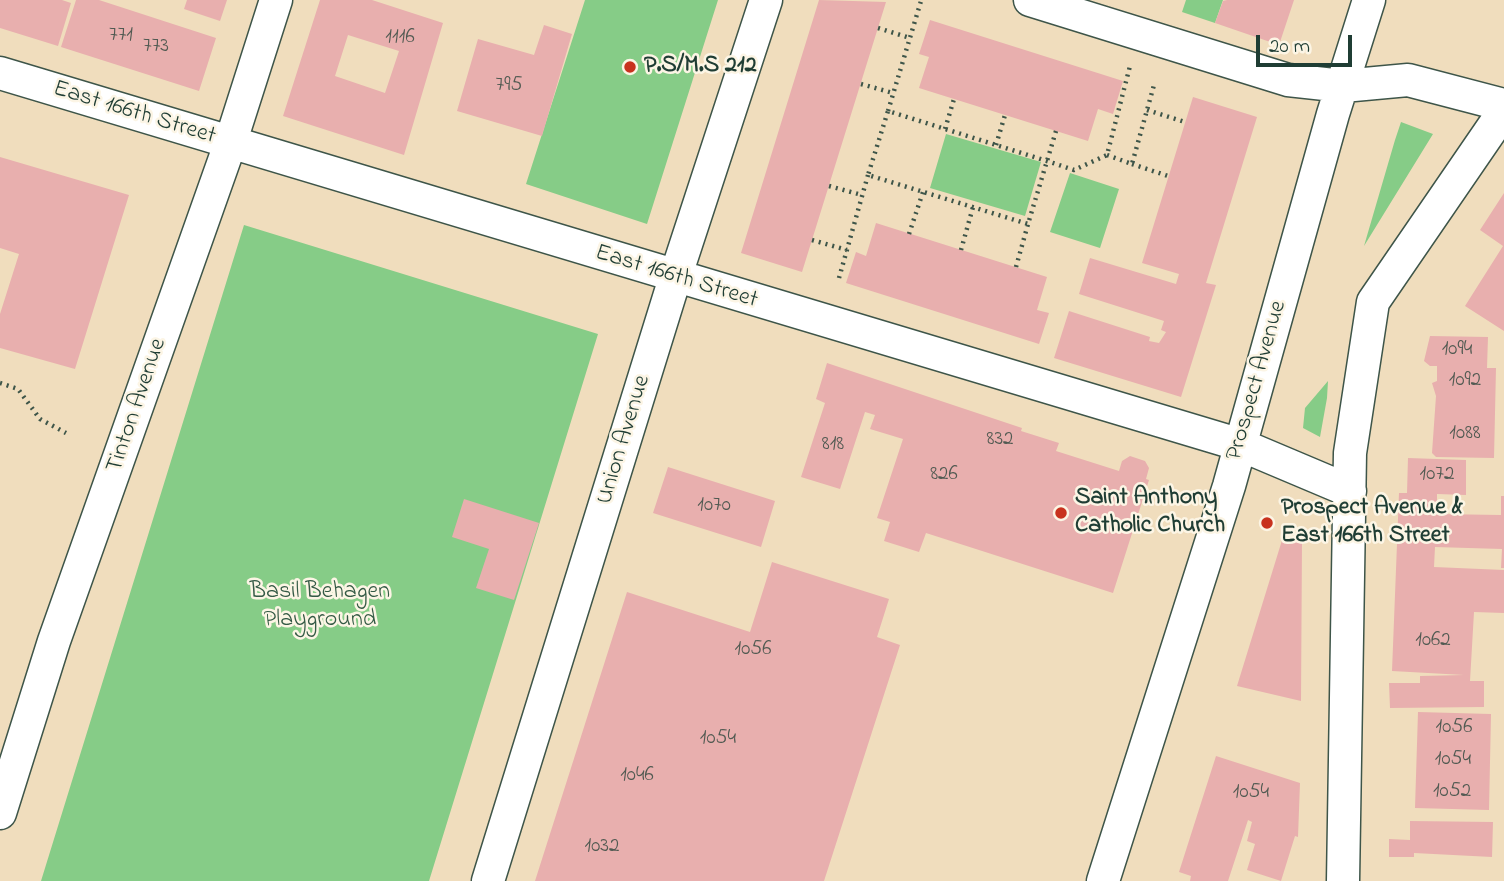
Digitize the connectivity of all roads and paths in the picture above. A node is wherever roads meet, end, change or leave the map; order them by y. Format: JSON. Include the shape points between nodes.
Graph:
{"nodes":[{"id":1,"x":276,"y":0,"type":"edge"},
{"id":2,"x":766,"y":0,"type":"edge"},
{"id":3,"x":1030,"y":0,"type":"edge"},
{"id":4,"x":1369,"y":0,"type":"edge"},
{"id":5,"x":921,"y":1,"type":"edge"},
{"id":6,"x":878,"y":28,"type":"dead end"},
{"id":7,"x":910,"y":38,"type":"junction"},
{"id":8,"x":1130,"y":66,"type":"dead end"},
{"id":9,"x":0,"y":74,"type":"edge"},
{"id":10,"x":861,"y":84,"type":"dead end"},
{"id":11,"x":1154,"y":85,"type":"dead end"},
{"id":12,"x":1343,"y":86,"type":"junction"},
{"id":13,"x":893,"y":93,"type":"junction"},
{"id":14,"x":954,"y":99,"type":"dead end"},
{"id":15,"x":1504,"y":105,"type":"edge"},
{"id":16,"x":1147,"y":110,"type":"junction"},
{"id":17,"x":1504,"y":111,"type":"edge"},
{"id":18,"x":887,"y":114,"type":"junction"},
{"id":19,"x":1005,"y":115,"type":"dead end"},
{"id":20,"x":1185,"y":122,"type":"dead end"},
{"id":21,"x":945,"y":129,"type":"junction"},
{"id":22,"x":1056,"y":131,"type":"dead end"},
{"id":23,"x":230,"y":144,"type":"junction"},
{"id":24,"x":996,"y":145,"type":"junction"},
{"id":25,"x":1107,"y":155,"type":"junction"},
{"id":26,"x":1047,"y":161,"type":"junction"},
{"id":27,"x":1132,"y":164,"type":"junction"},
{"id":28,"x":867,"y":175,"type":"junction"},
{"id":29,"x":1168,"y":176,"type":"dead end"},
{"id":30,"x":829,"y":186,"type":"dead end"},
{"id":31,"x":923,"y":192,"type":"junction"},
{"id":32,"x":862,"y":195,"type":"junction"},
{"id":33,"x":973,"y":207,"type":"junction"},
{"id":34,"x":1028,"y":224,"type":"junction"},
{"id":35,"x":909,"y":234,"type":"dead end"},
{"id":36,"x":812,"y":240,"type":"dead end"},
{"id":37,"x":847,"y":250,"type":"junction"},
{"id":38,"x":961,"y":250,"type":"dead end"},
{"id":39,"x":1016,"y":267,"type":"dead end"},
{"id":40,"x":676,"y":278,"type":"junction"},
{"id":41,"x":839,"y":278,"type":"dead end"},
{"id":42,"x":0,"y":383,"type":"edge"},
{"id":43,"x":66,"y":433,"type":"dead end"},
{"id":44,"x":1241,"y":445,"type":"junction"},
{"id":45,"x":1350,"y":491,"type":"junction"},
{"id":46,"x":0,"y":813,"type":"edge"},
{"id":47,"x":488,"y":881,"type":"edge"},
{"id":48,"x":1103,"y":881,"type":"edge"},
{"id":49,"x":1343,"y":881,"type":"edge"}],
"edges":[{"from":1,"to":23,"type":"street","name":"Tinton Avenue"},
{"from":2,"to":40,"type":"street","name":"Union Avenue"},
{"from":3,"to":12,"type":"street","via":[[1288,80]]},
{"from":4,"to":12,"type":"street","name":"Prospect Avenue"},
{"from":5,"to":7,"type":"path"},
{"from":6,"to":7,"type":"path"},
{"from":7,"to":13,"type":"path"},
{"from":8,"to":25,"type":"path"},
{"from":9,"to":23,"type":"street","name":"East 166th Street"},
{"from":10,"to":13,"type":"path"},
{"from":11,"to":16,"type":"path"},
{"from":12,"to":15,"type":"street","via":[[1408,80]]},
{"from":12,"to":44,"type":"street","name":"Prospect Avenue"},
{"from":13,"to":18,"type":"path"},
{"from":14,"to":21,"type":"path"},
{"from":16,"to":20,"type":"path"},
{"from":16,"to":27,"type":"path"},
{"from":17,"to":45,"type":"street","via":[[1373,302],[1350,453]]},
{"from":18,"to":21,"type":"path"},
{"from":18,"to":28,"type":"path"},
{"from":19,"to":24,"type":"path"},
{"from":21,"to":24,"type":"path"},
{"from":22,"to":26,"type":"path"},
{"from":23,"to":40,"type":"street","name":"East 166th Street"},
{"from":23,"to":46,"type":"street","name":"Tinton Avenue","via":[[54,641]]},
{"from":24,"to":26,"type":"path"},
{"from":25,"to":26,"type":"path","via":[[1074,170]]},
{"from":25,"to":27,"type":"path"},
{"from":26,"to":34,"type":"path"},
{"from":27,"to":29,"type":"path"},
{"from":28,"to":31,"type":"path"},
{"from":28,"to":32,"type":"path"},
{"from":30,"to":32,"type":"path"},
{"from":31,"to":33,"type":"path"},
{"from":31,"to":35,"type":"path"},
{"from":32,"to":37,"type":"path"},
{"from":33,"to":34,"type":"path"},
{"from":33,"to":38,"type":"path"},
{"from":34,"to":39,"type":"path"},
{"from":36,"to":37,"type":"path"},
{"from":37,"to":41,"type":"path"},
{"from":40,"to":44,"type":"street","name":"East 166th Street"},
{"from":40,"to":47,"type":"street","name":"Union Avenue"},
{"from":42,"to":43,"type":"path","via":[[18,389],[40,419]]},
{"from":44,"to":45,"type":"street","name":"East 166th Street"},
{"from":44,"to":48,"type":"street","name":"Prospect Avenue"},
{"from":45,"to":49,"type":"street"}]}
